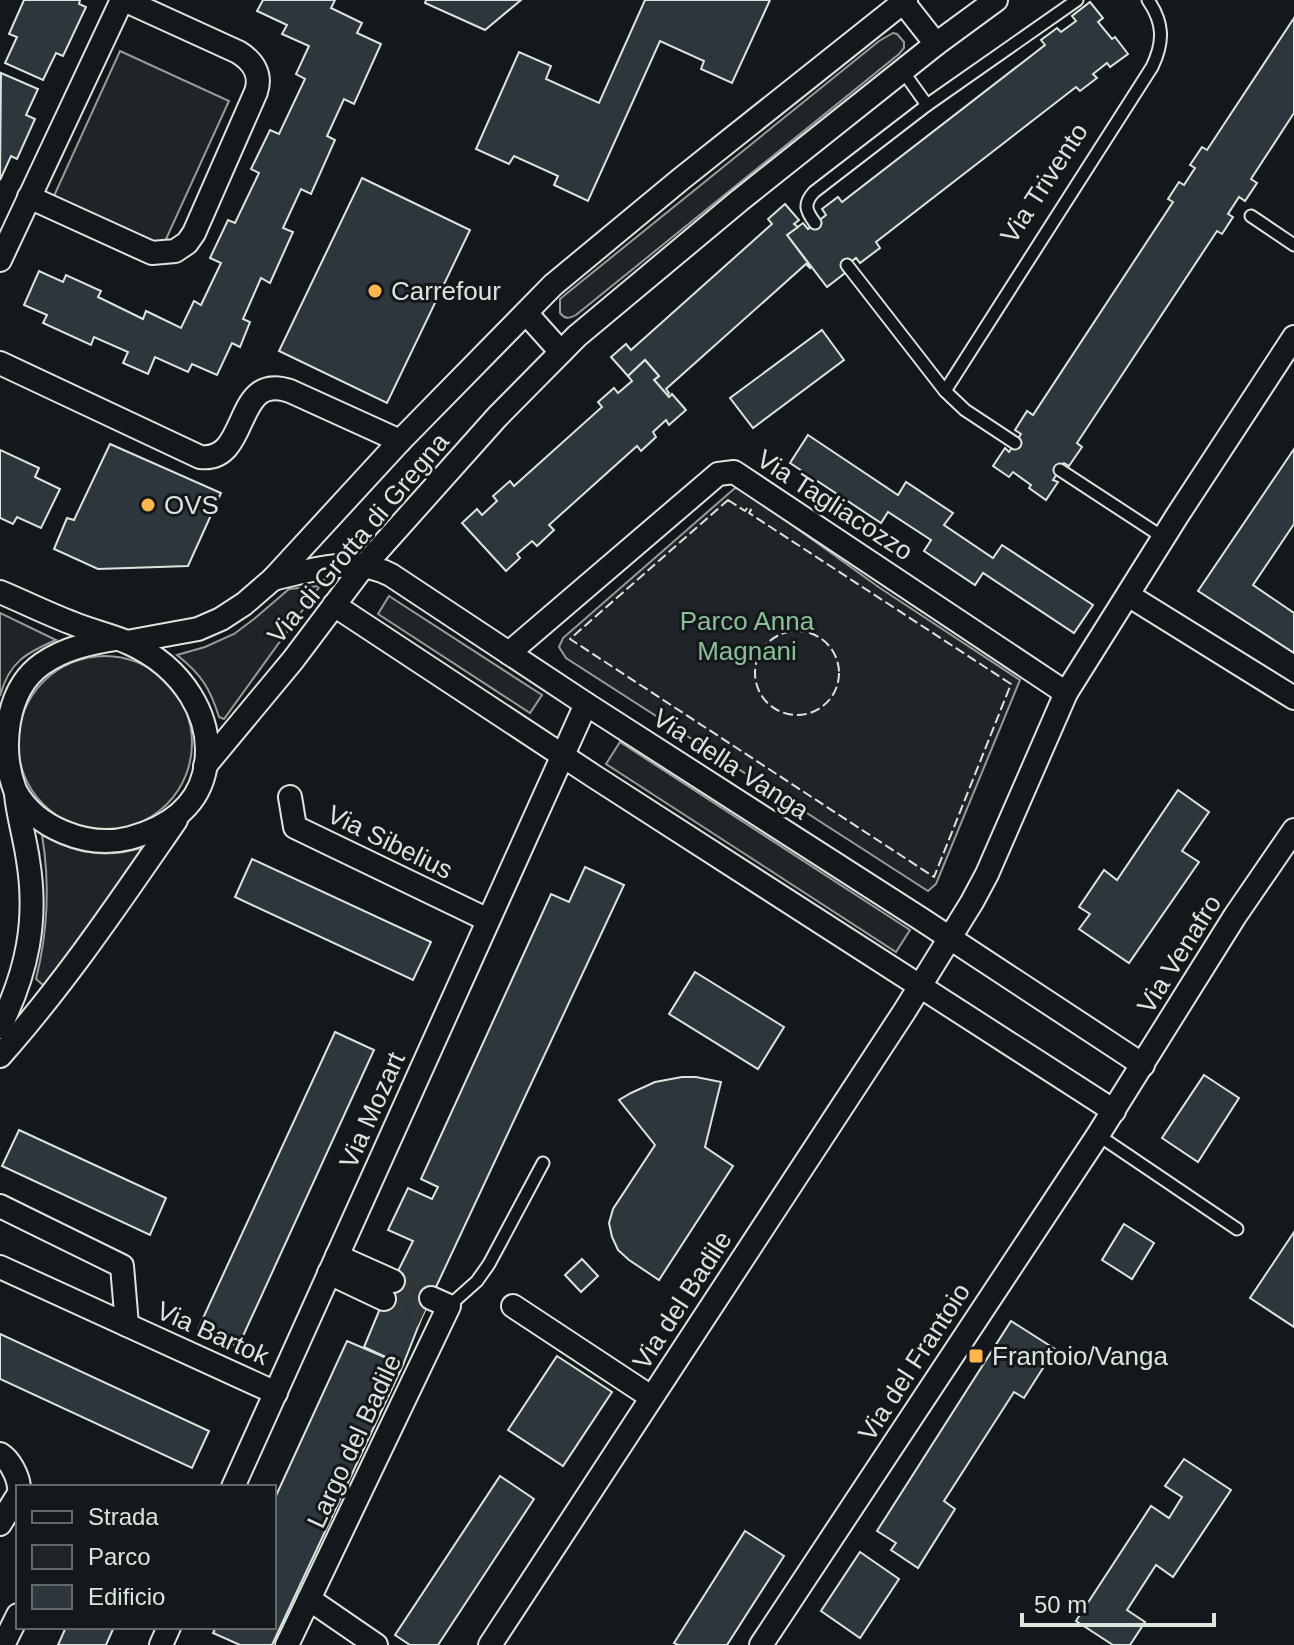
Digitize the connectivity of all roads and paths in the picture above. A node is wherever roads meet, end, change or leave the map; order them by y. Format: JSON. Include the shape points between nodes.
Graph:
{"nodes":[{"id":1,"x":123,"y":0,"type":"edge"},
{"id":2,"x":996,"y":0,"type":"edge"},
{"id":3,"x":1077,"y":0,"type":"edge"},
{"id":4,"x":1148,"y":0,"type":"edge"},
{"id":5,"x":905,"y":1,"type":"edge"},
{"id":6,"x":936,"y":44,"type":"junction"},
{"id":7,"x":902,"y":70,"type":"junction"},
{"id":8,"x":927,"y":105,"type":"junction"},
{"id":9,"x":29,"y":197,"type":"junction"},
{"id":10,"x":1251,"y":216,"type":"dead end"},
{"id":11,"x":815,"y":223,"type":"dead end"},
{"id":12,"x":1294,"y":245,"type":"edge"},
{"id":13,"x":0,"y":260,"type":"edge"},
{"id":14,"x":847,"y":265,"type":"dead end"},
{"id":15,"x":526,"y":313,"type":"junction"},
{"id":16,"x":1294,"y":337,"type":"edge"},
{"id":17,"x":561,"y":352,"type":"junction"},
{"id":18,"x":0,"y":363,"type":"edge"},
{"id":19,"x":945,"y":391,"type":"junction"},
{"id":20,"x":400,"y":441,"type":"junction"},
{"id":21,"x":1015,"y":443,"type":"dead end"},
{"id":22,"x":1060,"y":470,"type":"dead end"},
{"id":23,"x":1164,"y":538,"type":"junction"},
{"id":24,"x":363,"y":567,"type":"junction"},
{"id":25,"x":273,"y":579,"type":"junction"},
{"id":26,"x":0,"y":592,"type":"edge"},
{"id":27,"x":1128,"y":595,"type":"junction"},
{"id":28,"x":334,"y":605,"type":"junction"},
{"id":29,"x":122,"y":641,"type":"junction"},
{"id":30,"x":509,"y":653,"type":"junction"},
{"id":31,"x":1066,"y":693,"type":"junction"},
{"id":32,"x":1294,"y":698,"type":"edge"},
{"id":33,"x":586,"y":704,"type":"junction"},
{"id":34,"x":562,"y":756,"type":"junction"},
{"id":35,"x":0,"y":758,"type":"edge"},
{"id":36,"x":205,"y":766,"type":"junction"},
{"id":37,"x":13,"y":786,"type":"junction"},
{"id":38,"x":290,"y":797,"type":"dead end"},
{"id":39,"x":178,"y":816,"type":"junction"},
{"id":40,"x":1294,"y":830,"type":"edge"},
{"id":41,"x":488,"y":920,"type":"junction"},
{"id":42,"x":950,"y":938,"type":"junction"},
{"id":43,"x":920,"y":985,"type":"junction"},
{"id":44,"x":0,"y":1027,"type":"edge"},
{"id":45,"x":0,"y":1056,"type":"edge"},
{"id":46,"x":1143,"y":1065,"type":"junction"},
{"id":47,"x":1114,"y":1111,"type":"junction"},
{"id":48,"x":1098,"y":1135,"type":"junction"},
{"id":49,"x":543,"y":1163,"type":"dead end"},
{"id":50,"x":0,"y":1206,"type":"edge"},
{"id":51,"x":1237,"y":1229,"type":"dead end"},
{"id":52,"x":333,"y":1264,"type":"junction"},
{"id":53,"x":0,"y":1267,"type":"edge"},
{"id":54,"x":388,"y":1290,"type":"tunnel mouth"},
{"id":55,"x":513,"y":1306,"type":"dead end"},
{"id":56,"x":436,"y":1312,"type":"joint"},
{"id":57,"x":127,"y":1325,"type":"junction"},
{"id":58,"x":276,"y":1393,"type":"junction"},
{"id":59,"x":651,"y":1397,"type":"junction"},
{"id":60,"x":0,"y":1454,"type":"edge"},
{"id":61,"x":19,"y":1485,"type":"edge"},
{"id":62,"x":234,"y":1485,"type":"edge"},
{"id":63,"x":16,"y":1498,"type":"edge"},
{"id":64,"x":0,"y":1524,"type":"edge"},
{"id":65,"x":309,"y":1599,"type":"junction"},
{"id":66,"x":16,"y":1619,"type":"edge"},
{"id":67,"x":3,"y":1645,"type":"edge"},
{"id":68,"x":287,"y":1645,"type":"edge"},
{"id":69,"x":376,"y":1645,"type":"edge"},
{"id":70,"x":490,"y":1645,"type":"edge"},
{"id":71,"x":761,"y":1645,"type":"edge"}],
"edges":[{"from":1,"to":9,"type":"street"},
{"from":1,"to":9,"type":"street","via":[[238,52],[257,71],[256,92],[194,233],[175,251],[152,253]]},
{"from":2,"to":6,"type":"street","name":"Via di Grotta di Gregna"},
{"from":3,"to":8,"type":"lane"},
{"from":4,"to":19,"type":"lane","name":"Via Trivento","via":[[1162,29],[1152,67]]},
{"from":5,"to":6,"type":"street","name":"Via di Grotta di Gregna"},
{"from":5,"to":15,"type":"street","name":"Via di Grotta di Gregna","via":[[600,245]]},
{"from":6,"to":7,"type":"street","name":"Via di Grotta di Gregna"},
{"from":7,"to":8,"type":"lane"},
{"from":7,"to":17,"type":"street","name":"Via di Grotta di Gregna"},
{"from":8,"to":11,"type":"lane","via":[[808,198],[807,212]]},
{"from":9,"to":13,"type":"street"},
{"from":10,"to":12,"type":"lane"},
{"from":14,"to":19,"type":"lane"},
{"from":15,"to":17,"type":"street"},
{"from":15,"to":20,"type":"street","name":"Via di Grotta di Gregna"},
{"from":16,"to":23,"type":"street"},
{"from":17,"to":24,"type":"street","name":"Via di Grotta di Gregna"},
{"from":18,"to":20,"type":"street","via":[[200,457],[223,452],[250,403],[273,387]]},
{"from":19,"to":21,"type":"lane"},
{"from":20,"to":25,"type":"street","name":"Via di Grotta di Gregna"},
{"from":22,"to":23,"type":"lane"},
{"from":23,"to":27,"type":"street"},
{"from":24,"to":25,"type":"street","name":"Via della Vanga","via":[[332,567]]},
{"from":24,"to":28,"type":"street","name":"Via di Grotta di Gregna"},
{"from":24,"to":30,"type":"street","name":"Via della Vanga","via":[[391,575]]},
{"from":25,"to":29,"type":"street","name":"Via di Grotta di Gregna","via":[[210,625]]},
{"from":26,"to":29,"type":"street"},
{"from":27,"to":31,"type":"street"},
{"from":27,"to":32,"type":"street"},
{"from":28,"to":34,"type":"street"},
{"from":28,"to":36,"type":"street","name":"Via di Grotta di Gregna"},
{"from":29,"to":36,"type":"street","via":[[169,669],[186,686],[205,731]]},
{"from":29,"to":37,"type":"street","via":[[82,645],[56,656],[18,689],[5,735]]},
{"from":30,"to":31,"type":"street","name":"Via Tagliacozzo","via":[[718,474],[734,472]]},
{"from":30,"to":33,"type":"street","name":"Via della Vanga"},
{"from":31,"to":42,"type":"street","name":"Via del Badile","via":[[982,886]]},
{"from":33,"to":34,"type":"street","name":"Via Mozart"},
{"from":33,"to":42,"type":"street","name":"Via della Vanga"},
{"from":34,"to":41,"type":"street","name":"Via Mozart"},
{"from":34,"to":43,"type":"street"},
{"from":35,"to":37,"type":"street"},
{"from":36,"to":39,"type":"street","via":[[197,790]]},
{"from":37,"to":39,"type":"street","via":[[34,814],[80,838],[129,838]]},
{"from":37,"to":44,"type":"street","via":[[29,863],[31,924],[20,984]]},
{"from":38,"to":41,"type":"street","name":"Via Sibelius","via":[[295,827]]},
{"from":39,"to":45,"type":"street","via":[[87,949]]},
{"from":40,"to":46,"type":"street","name":"Via Venafro"},
{"from":41,"to":52,"type":"street","name":"Via Mozart"},
{"from":42,"to":43,"type":"street","name":"Via del Badile"},
{"from":42,"to":46,"type":"street","name":"Via della Vanga"},
{"from":43,"to":47,"type":"street"},
{"from":43,"to":59,"type":"street","name":"Via del Badile"},
{"from":46,"to":47,"type":"street","name":"Via Venafro"},
{"from":47,"to":48,"type":"street","name":"Via del Frantoio"},
{"from":48,"to":51,"type":"lane"},
{"from":48,"to":71,"type":"street","name":"Via del Frantoio"},
{"from":49,"to":56,"type":"lane","via":[[477,1281]]},
{"from":50,"to":57,"type":"street","name":"Via Bartok","via":[[122,1266]]},
{"from":52,"to":54,"type":"street"},
{"from":52,"to":58,"type":"street","name":"Via Mozart"},
{"from":53,"to":57,"type":"street","name":"Via Bartok"},
{"from":55,"to":59,"type":"street"},
{"from":56,"to":65,"type":"street","name":"Largo del Badile"},
{"from":57,"to":58,"type":"street","name":"Via Bartok"},
{"from":58,"to":62,"type":"street","name":"Via Mozart"},
{"from":59,"to":70,"type":"street","name":"Via del Badile"},
{"from":60,"to":61,"type":"street"},
{"from":63,"to":64,"type":"street"},
{"from":65,"to":68,"type":"street","name":"Largo del Badile"},
{"from":65,"to":69,"type":"street"},
{"from":66,"to":67,"type":"street"}]}
